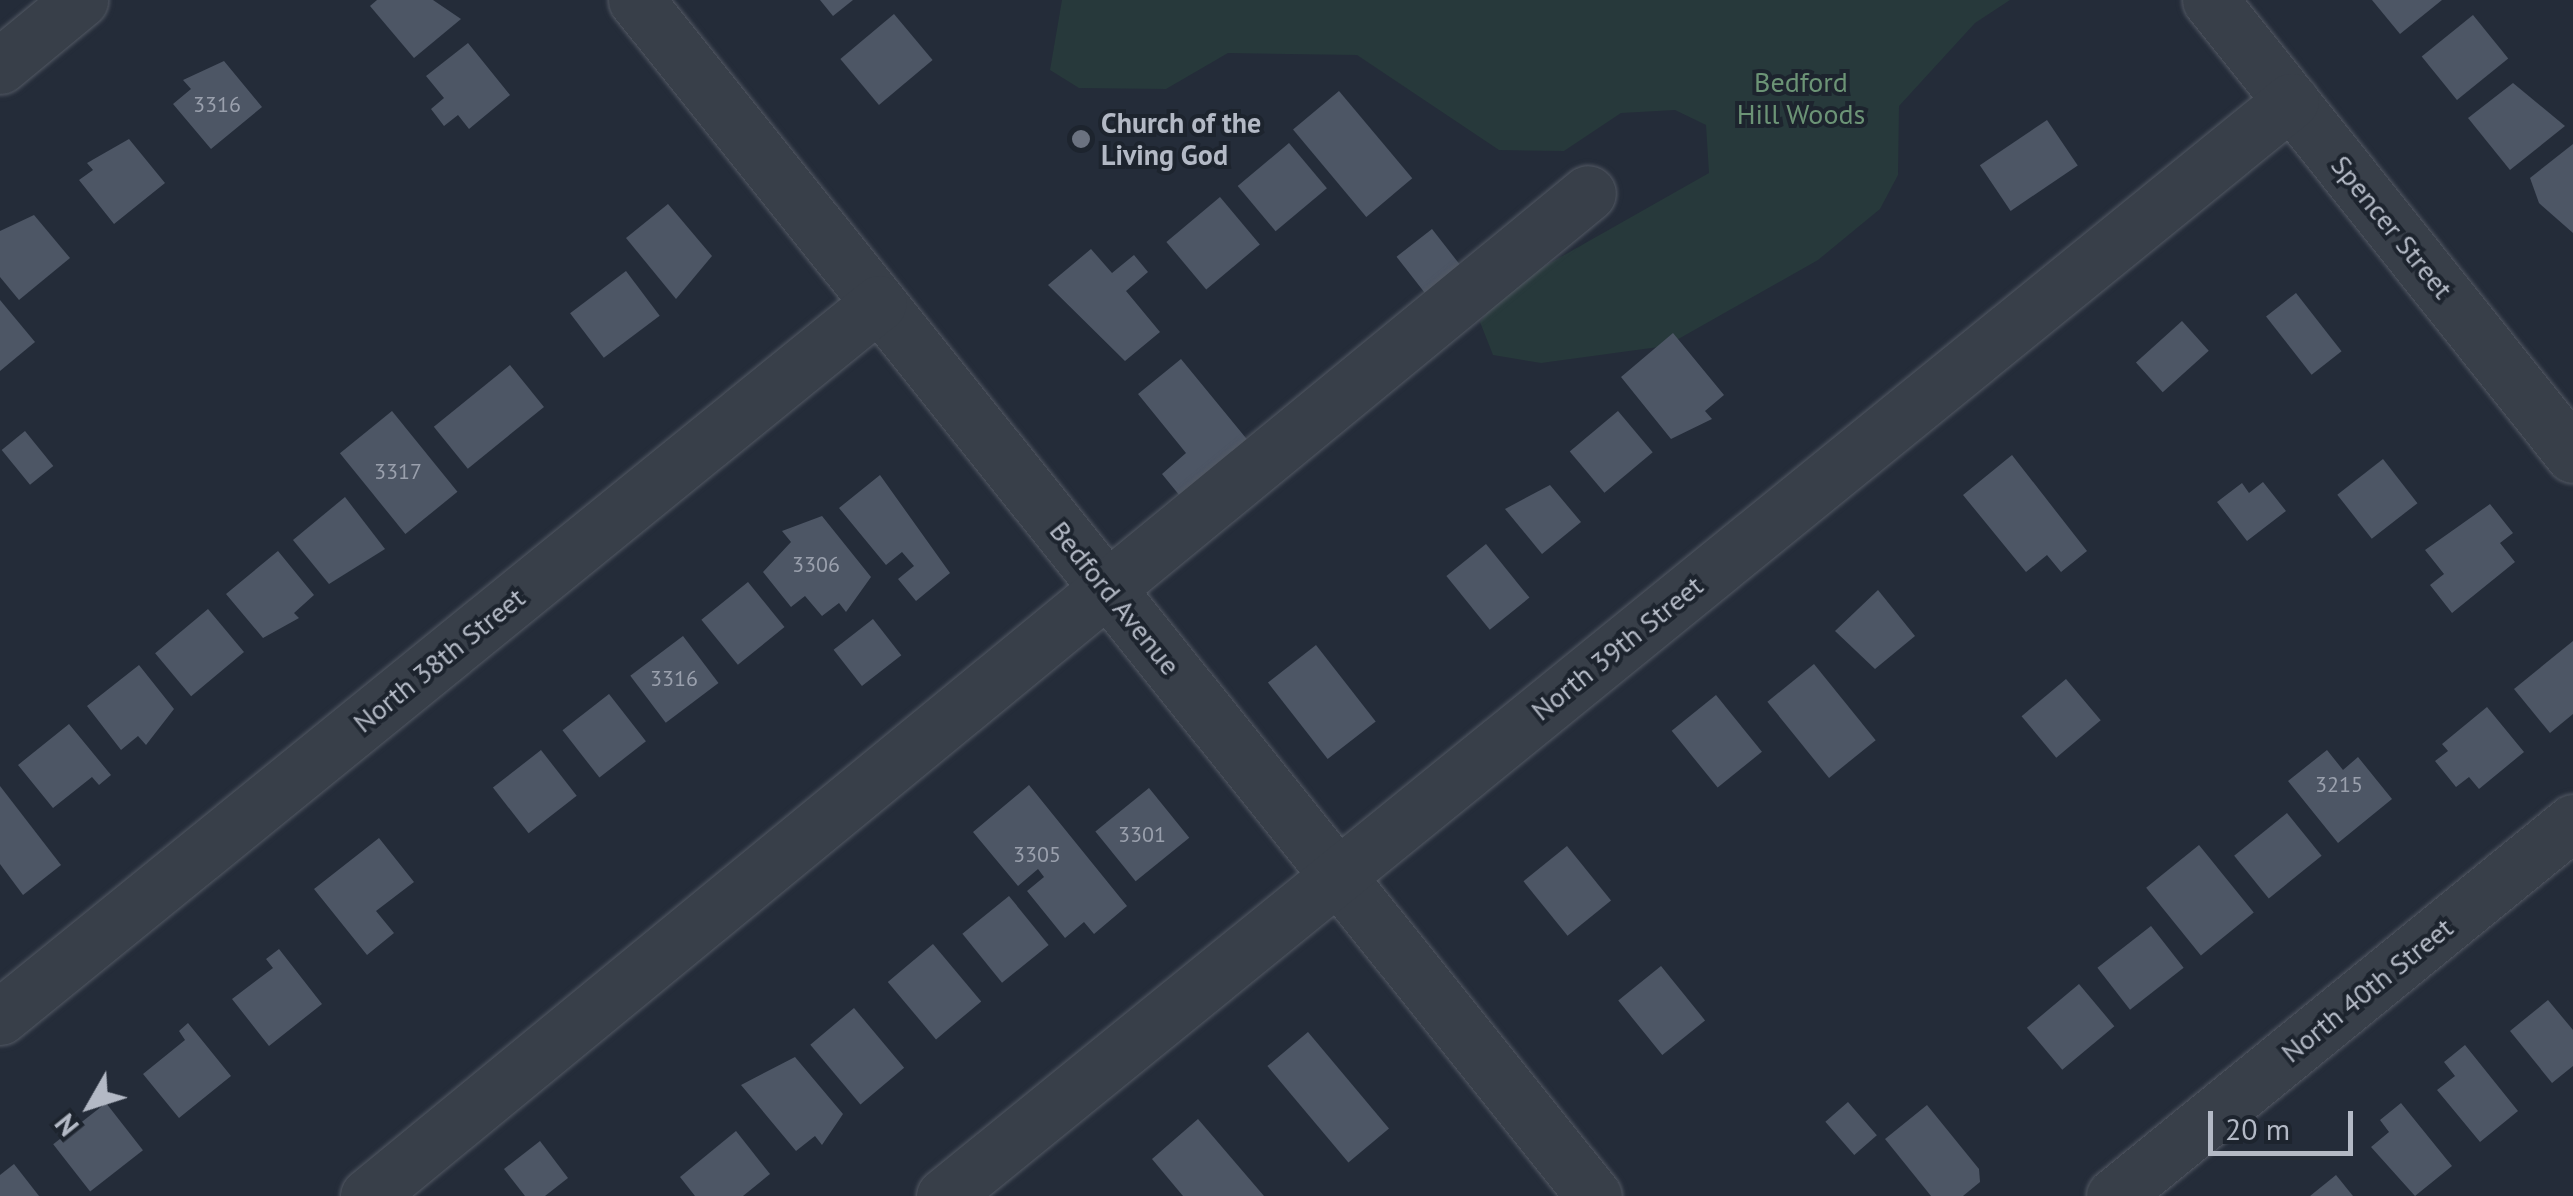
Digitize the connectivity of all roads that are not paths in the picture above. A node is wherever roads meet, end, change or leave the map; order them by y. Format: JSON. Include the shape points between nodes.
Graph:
{"nodes":[{"id":1,"x":80,"y":0,"type":"edge"},
{"id":2,"x":636,"y":0,"type":"edge"},
{"id":3,"x":2210,"y":0,"type":"edge"},
{"id":4,"x":0,"y":66,"type":"edge"},
{"id":5,"x":2291,"y":101,"type":"junction"},
{"id":6,"x":1588,"y":193,"type":"dead end"},
{"id":7,"x":879,"y":303,"type":"junction"},
{"id":8,"x":2573,"y":455,"type":"edge"},
{"id":9,"x":1106,"y":588,"type":"junction"},
{"id":10,"x":2573,"y":822,"type":"edge"},
{"id":11,"x":1336,"y":876,"type":"junction"},
{"id":12,"x":0,"y":1017,"type":"edge"},
{"id":13,"x":1568,"y":1187,"type":"edge"},
{"id":14,"x":368,"y":1196,"type":"edge"},
{"id":15,"x":944,"y":1196,"type":"edge"},
{"id":16,"x":2114,"y":1196,"type":"edge"}],
"edges":[{"from":1,"to":4,"type":"street"},
{"from":2,"to":7,"type":"street","name":"Bedford Avenue"},
{"from":3,"to":5,"type":"street","name":"Spencer Street"},
{"from":5,"to":8,"type":"street","name":"Spencer Street"},
{"from":5,"to":11,"type":"street","name":"North 39th Street"},
{"from":6,"to":9,"type":"street"},
{"from":7,"to":9,"type":"street","name":"Bedford Avenue"},
{"from":7,"to":12,"type":"street","name":"North 38th Street"},
{"from":9,"to":11,"type":"street","name":"Bedford Avenue"},
{"from":9,"to":14,"type":"street"},
{"from":10,"to":16,"type":"street","name":"North 40th Street"},
{"from":11,"to":13,"type":"street","name":"Bedford Avenue"},
{"from":11,"to":15,"type":"street","name":"North 39th Street"}]}
